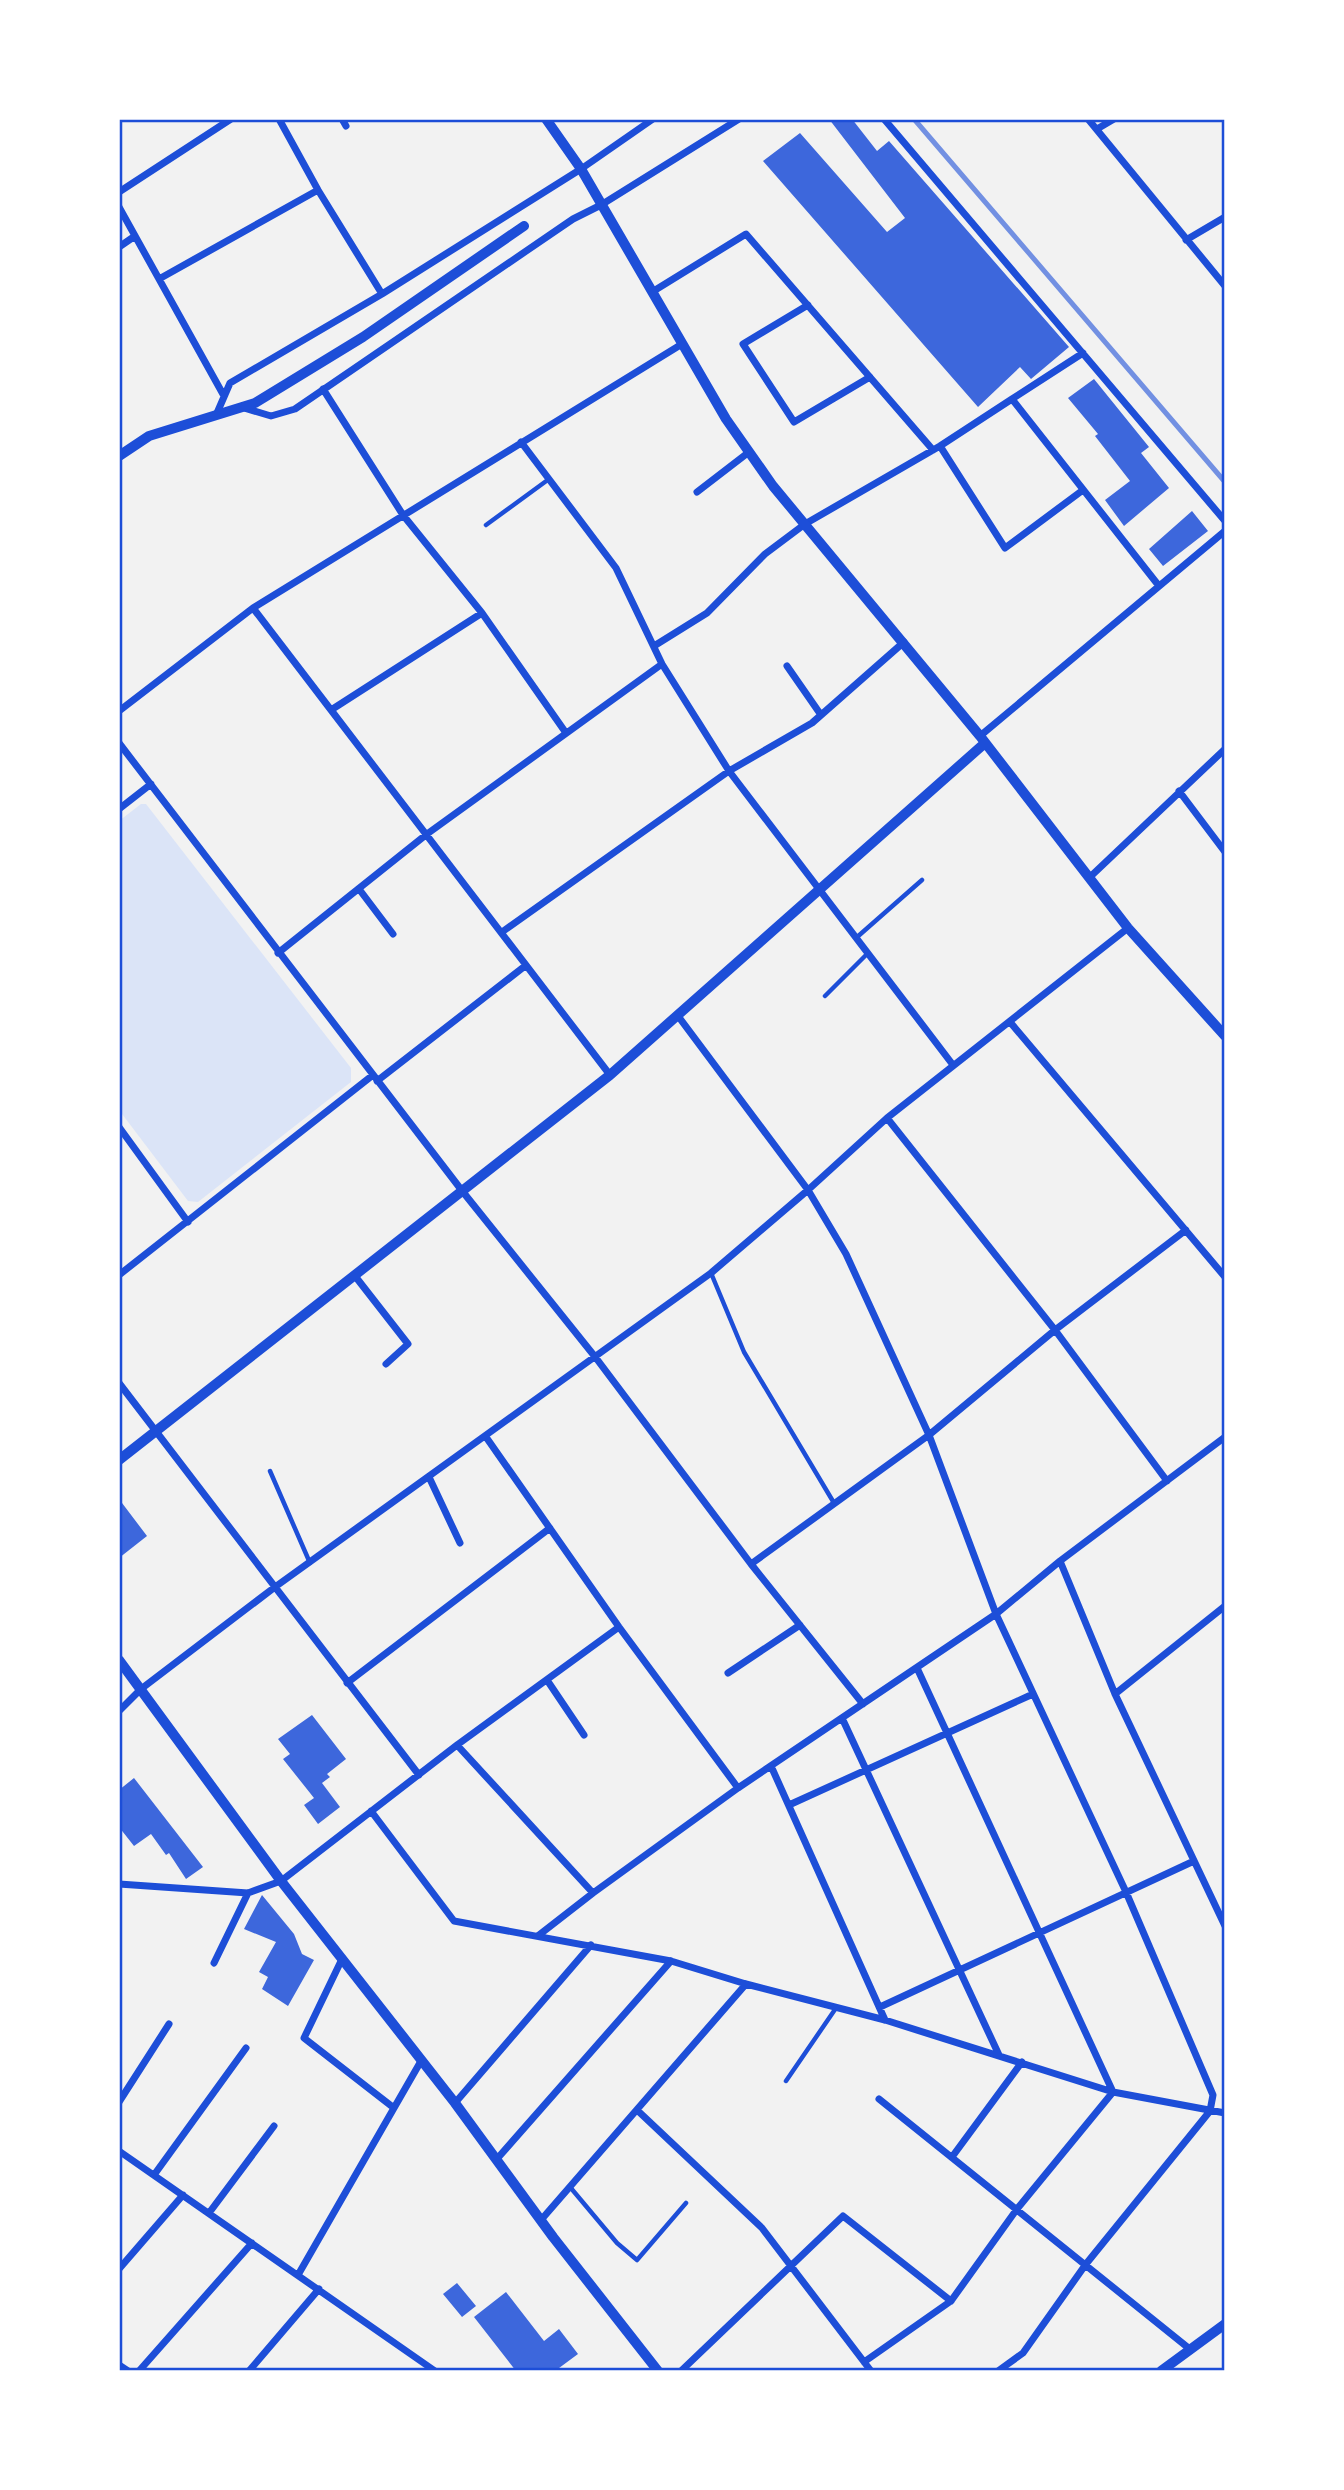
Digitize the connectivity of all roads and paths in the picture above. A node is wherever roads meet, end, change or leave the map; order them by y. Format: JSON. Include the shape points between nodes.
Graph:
{"nodes":[{"id":1,"x":231,"y":119,"type":"edge"},
{"id":2,"x":279,"y":119,"type":"edge"},
{"id":3,"x":546,"y":119,"type":"edge"},
{"id":4,"x":653,"y":119,"type":"edge"},
{"id":5,"x":738,"y":119,"type":"edge"},
{"id":6,"x":884,"y":119,"type":"edge"},
{"id":7,"x":1088,"y":119,"type":"edge"},
{"id":8,"x":1114,"y":119,"type":"edge"},
{"id":9,"x":1097,"y":129,"type":"junction"},
{"id":10,"x":581,"y":169,"type":"junction"},
{"id":11,"x":318,"y":190,"type":"junction"},
{"id":12,"x":119,"y":192,"type":"edge"},
{"id":13,"x":601,"y":205,"type":"junction"},
{"id":14,"x":119,"y":207,"type":"edge"},
{"id":15,"x":1225,"y":217,"type":"edge"},
{"id":16,"x":524,"y":226,"type":"dead end"},
{"id":17,"x":135,"y":236,"type":"junction"},
{"id":18,"x":1186,"y":240,"type":"junction"},
{"id":19,"x":119,"y":247,"type":"edge"},
{"id":20,"x":159,"y":279,"type":"junction"},
{"id":21,"x":1225,"y":286,"type":"edge"},
{"id":22,"x":652,"y":292,"type":"junction"},
{"id":23,"x":382,"y":294,"type":"junction"},
{"id":24,"x":807,"y":305,"type":"junction"},
{"id":25,"x":682,"y":344,"type":"junction"},
{"id":26,"x":1083,"y":353,"type":"junction"},
{"id":27,"x":870,"y":377,"type":"junction"},
{"id":28,"x":323,"y":389,"type":"junction"},
{"id":29,"x":224,"y":396,"type":"junction"},
{"id":30,"x":1012,"y":399,"type":"junction"},
{"id":31,"x":240,"y":407,"type":"junction"},
{"id":32,"x":217,"y":413,"type":"junction"},
{"id":33,"x":521,"y":442,"type":"junction"},
{"id":34,"x":937,"y":448,"type":"junction"},
{"id":35,"x":750,"y":452,"type":"junction"},
{"id":36,"x":119,"y":456,"type":"edge"},
{"id":37,"x":549,"y":479,"type":"junction"},
{"id":38,"x":1083,"y":490,"type":"junction"},
{"id":39,"x":697,"y":492,"type":"dead end"},
{"id":40,"x":403,"y":515,"type":"junction"},
{"id":41,"x":1225,"y":522,"type":"edge"},
{"id":42,"x":805,"y":524,"type":"junction"},
{"id":43,"x":486,"y":525,"type":"dead end"},
{"id":44,"x":1225,"y":531,"type":"edge"},
{"id":45,"x":1159,"y":586,"type":"junction"},
{"id":46,"x":253,"y":608,"type":"junction"},
{"id":47,"x":482,"y":613,"type":"junction"},
{"id":48,"x":904,"y":642,"type":"junction"},
{"id":49,"x":654,"y":646,"type":"junction"},
{"id":50,"x":662,"y":664,"type":"junction"},
{"id":51,"x":787,"y":666,"type":"dead end"},
{"id":52,"x":331,"y":710,"type":"junction"},
{"id":53,"x":119,"y":711,"type":"edge"},
{"id":54,"x":821,"y":715,"type":"junction"},
{"id":55,"x":566,"y":733,"type":"junction"},
{"id":56,"x":983,"y":740,"type":"junction"},
{"id":57,"x":119,"y":743,"type":"edge"},
{"id":58,"x":1225,"y":749,"type":"edge"},
{"id":59,"x":729,"y":771,"type":"junction"},
{"id":60,"x":151,"y":784,"type":"junction"},
{"id":61,"x":1179,"y":791,"type":"junction"},
{"id":62,"x":119,"y":809,"type":"edge"},
{"id":63,"x":427,"y":834,"type":"junction"},
{"id":64,"x":1225,"y":852,"type":"edge"},
{"id":65,"x":1090,"y":877,"type":"junction"},
{"id":66,"x":922,"y":880,"type":"dead end"},
{"id":67,"x":359,"y":888,"type":"junction"},
{"id":68,"x":820,"y":891,"type":"junction"},
{"id":69,"x":1128,"y":928,"type":"junction"},
{"id":70,"x":502,"y":932,"type":"junction"},
{"id":71,"x":393,"y":934,"type":"dead end"},
{"id":72,"x":856,"y":938,"type":"junction"},
{"id":73,"x":278,"y":953,"type":"junction"},
{"id":74,"x":868,"y":953,"type":"junction"},
{"id":75,"x":525,"y":966,"type":"junction"},
{"id":76,"x":825,"y":996,"type":"dead end"},
{"id":77,"x":678,"y":1016,"type":"junction"},
{"id":78,"x":1010,"y":1022,"type":"junction"},
{"id":79,"x":1225,"y":1036,"type":"edge"},
{"id":80,"x":953,"y":1065,"type":"junction"},
{"id":81,"x":610,"y":1075,"type":"junction"},
{"id":82,"x":375,"y":1078,"type":"junction"},
{"id":83,"x":887,"y":1118,"type":"junction"},
{"id":84,"x":119,"y":1127,"type":"edge"},
{"id":85,"x":808,"y":1190,"type":"junction"},
{"id":86,"x":463,"y":1192,"type":"junction"},
{"id":87,"x":188,"y":1222,"type":"junction"},
{"id":88,"x":1186,"y":1230,"type":"junction"},
{"id":89,"x":711,"y":1273,"type":"junction"},
{"id":90,"x":119,"y":1275,"type":"edge"},
{"id":91,"x":355,"y":1276,"type":"junction"},
{"id":92,"x":1225,"y":1277,"type":"edge"},
{"id":93,"x":1055,"y":1330,"type":"junction"},
{"id":94,"x":596,"y":1358,"type":"junction"},
{"id":95,"x":386,"y":1364,"type":"dead end"},
{"id":96,"x":119,"y":1384,"type":"edge"},
{"id":97,"x":156,"y":1432,"type":"junction"},
{"id":98,"x":929,"y":1435,"type":"junction"},
{"id":99,"x":486,"y":1437,"type":"junction"},
{"id":100,"x":1225,"y":1437,"type":"edge"},
{"id":101,"x":119,"y":1460,"type":"edge"},
{"id":102,"x":270,"y":1471,"type":"dead end"},
{"id":103,"x":429,"y":1477,"type":"junction"},
{"id":104,"x":1167,"y":1481,"type":"junction"},
{"id":105,"x":835,"y":1503,"type":"junction"},
{"id":106,"x":550,"y":1528,"type":"junction"},
{"id":107,"x":460,"y":1543,"type":"dead end"},
{"id":108,"x":1060,"y":1561,"type":"junction"},
{"id":109,"x":310,"y":1563,"type":"junction"},
{"id":110,"x":751,"y":1564,"type":"junction"},
{"id":111,"x":275,"y":1587,"type":"junction"},
{"id":112,"x":1225,"y":1606,"type":"edge"},
{"id":113,"x":996,"y":1614,"type":"junction"},
{"id":114,"x":800,"y":1625,"type":"junction"},
{"id":115,"x":619,"y":1627,"type":"junction"},
{"id":116,"x":119,"y":1660,"type":"edge"},
{"id":117,"x":917,"y":1668,"type":"junction"},
{"id":118,"x":728,"y":1673,"type":"dead end"},
{"id":119,"x":547,"y":1680,"type":"junction"},
{"id":120,"x":347,"y":1683,"type":"junction"},
{"id":121,"x":141,"y":1689,"type":"junction"},
{"id":122,"x":1033,"y":1694,"type":"junction"},
{"id":123,"x":1115,"y":1694,"type":"junction"},
{"id":124,"x":863,"y":1704,"type":"junction"},
{"id":125,"x":119,"y":1711,"type":"edge"},
{"id":126,"x":842,"y":1718,"type":"junction"},
{"id":127,"x":947,"y":1733,"type":"junction"},
{"id":128,"x":584,"y":1735,"type":"dead end"},
{"id":129,"x":457,"y":1745,"type":"junction"},
{"id":130,"x":771,"y":1766,"type":"junction"},
{"id":131,"x":866,"y":1770,"type":"junction"},
{"id":132,"x":419,"y":1775,"type":"junction"},
{"id":133,"x":738,"y":1788,"type":"junction"},
{"id":134,"x":789,"y":1805,"type":"junction"},
{"id":135,"x":372,"y":1811,"type":"junction"},
{"id":136,"x":1194,"y":1861,"type":"junction"},
{"id":137,"x":281,"y":1881,"type":"junction"},
{"id":138,"x":119,"y":1884,"type":"edge"},
{"id":139,"x":1126,"y":1892,"type":"junction"},
{"id":140,"x":248,"y":1893,"type":"junction"},
{"id":141,"x":593,"y":1893,"type":"junction"},
{"id":142,"x":1225,"y":1926,"type":"edge"},
{"id":143,"x":1039,"y":1932,"type":"junction"},
{"id":144,"x":539,"y":1935,"type":"junction"},
{"id":145,"x":591,"y":1945,"type":"junction"},
{"id":146,"x":342,"y":1959,"type":"junction"},
{"id":147,"x":671,"y":1961,"type":"junction"},
{"id":148,"x":214,"y":1963,"type":"dead end"},
{"id":149,"x":959,"y":1970,"type":"junction"},
{"id":150,"x":746,"y":1984,"type":"junction"},
{"id":151,"x":837,"y":2007,"type":"junction"},
{"id":152,"x":880,"y":2007,"type":"junction"},
{"id":153,"x":885,"y":2020,"type":"junction"},
{"id":154,"x":169,"y":2024,"type":"dead end"},
{"id":155,"x":246,"y":2048,"type":"dead end"},
{"id":156,"x":999,"y":2055,"type":"junction"},
{"id":157,"x":421,"y":2061,"type":"junction"},
{"id":158,"x":1022,"y":2062,"type":"junction"},
{"id":159,"x":786,"y":2081,"type":"dead end"},
{"id":160,"x":1113,"y":2092,"type":"junction"},
{"id":161,"x":879,"y":2099,"type":"dead end"},
{"id":162,"x":119,"y":2102,"type":"edge"},
{"id":163,"x":455,"y":2104,"type":"junction"},
{"id":164,"x":394,"y":2108,"type":"junction"},
{"id":165,"x":638,"y":2110,"type":"junction"},
{"id":166,"x":1210,"y":2111,"type":"junction"},
{"id":167,"x":1225,"y":2113,"type":"edge"},
{"id":168,"x":274,"y":2126,"type":"dead end"},
{"id":169,"x":119,"y":2151,"type":"edge"},
{"id":170,"x":952,"y":2157,"type":"junction"},
{"id":171,"x":496,"y":2160,"type":"junction"},
{"id":172,"x":154,"y":2175,"type":"junction"},
{"id":173,"x":570,"y":2187,"type":"junction"},
{"id":174,"x":183,"y":2195,"type":"junction"},
{"id":175,"x":686,"y":2203,"type":"dead end"},
{"id":176,"x":1017,"y":2209,"type":"junction"},
{"id":177,"x":209,"y":2213,"type":"junction"},
{"id":178,"x":541,"y":2220,"type":"junction"},
{"id":179,"x":252,"y":2243,"type":"junction"},
{"id":180,"x":1086,"y":2264,"type":"junction"},
{"id":181,"x":792,"y":2267,"type":"junction"},
{"id":182,"x":119,"y":2269,"type":"edge"},
{"id":183,"x":298,"y":2275,"type":"junction"},
{"id":184,"x":318,"y":2289,"type":"junction"},
{"id":185,"x":951,"y":2301,"type":"junction"},
{"id":186,"x":1225,"y":2324,"type":"edge"},
{"id":187,"x":1191,"y":2350,"type":"junction"},
{"id":188,"x":864,"y":2362,"type":"junction"},
{"id":189,"x":119,"y":2365,"type":"edge"},
{"id":190,"x":128,"y":2371,"type":"edge"},
{"id":191,"x":139,"y":2371,"type":"edge"},
{"id":192,"x":249,"y":2371,"type":"edge"},
{"id":193,"x":435,"y":2371,"type":"edge"},
{"id":194,"x":658,"y":2371,"type":"edge"},
{"id":195,"x":681,"y":2371,"type":"edge"},
{"id":196,"x":871,"y":2371,"type":"edge"},
{"id":197,"x":998,"y":2371,"type":"edge"},
{"id":198,"x":1161,"y":2371,"type":"edge"}],
"edges":[{"from":1,"to":12,"type":"street"},
{"from":2,"to":11,"type":"street"},
{"from":3,"to":10,"type":"street"},
{"from":4,"to":10,"type":"street"},
{"from":5,"to":13,"type":"street"},
{"from":6,"to":26,"type":"street"},
{"from":7,"to":9,"type":"street"},
{"from":8,"to":9,"type":"street"},
{"from":9,"to":18,"type":"street"},
{"from":10,"to":13,"type":"street"},
{"from":10,"to":23,"type":"street"},
{"from":11,"to":20,"type":"street"},
{"from":11,"to":23,"type":"street"},
{"from":13,"to":22,"type":"street"},
{"from":13,"to":28,"type":"street","via":[[573,219]]},
{"from":14,"to":17,"type":"street"},
{"from":15,"to":18,"type":"street"},
{"from":16,"to":31,"type":"street","via":[[362,337],[255,403]]},
{"from":17,"to":19,"type":"street"},
{"from":17,"to":20,"type":"street"},
{"from":18,"to":21,"type":"street"},
{"from":20,"to":29,"type":"street"},
{"from":22,"to":24,"type":"street","via":[[746,234]]},
{"from":22,"to":25,"type":"street"},
{"from":23,"to":29,"type":"street","via":[[230,383]]},
{"from":24,"to":27,"type":"street"},
{"from":24,"to":27,"type":"street","via":[[743,344],[794,422]]},
{"from":25,"to":33,"type":"street"},
{"from":25,"to":35,"type":"street"},
{"from":26,"to":30,"type":"street"},
{"from":26,"to":41,"type":"street"},
{"from":27,"to":34,"type":"street"},
{"from":28,"to":31,"type":"street","via":[[295,409],[271,416]]},
{"from":28,"to":40,"type":"street"},
{"from":29,"to":32,"type":"street"},
{"from":30,"to":34,"type":"street"},
{"from":30,"to":38,"type":"street"},
{"from":31,"to":32,"type":"street"},
{"from":32,"to":36,"type":"street","via":[[149,436]]},
{"from":33,"to":37,"type":"street"},
{"from":33,"to":40,"type":"street"},
{"from":34,"to":38,"type":"street","via":[[1005,548]]},
{"from":34,"to":42,"type":"street"},
{"from":35,"to":39,"type":"street"},
{"from":35,"to":42,"type":"street"},
{"from":37,"to":43,"type":"lane"},
{"from":37,"to":49,"type":"street","via":[[616,568]]},
{"from":38,"to":45,"type":"street"},
{"from":40,"to":46,"type":"street"},
{"from":40,"to":47,"type":"street"},
{"from":42,"to":48,"type":"street"},
{"from":42,"to":49,"type":"street","via":[[765,554],[707,613]]},
{"from":44,"to":45,"type":"street"},
{"from":45,"to":56,"type":"street"},
{"from":46,"to":52,"type":"street"},
{"from":46,"to":53,"type":"street"},
{"from":47,"to":52,"type":"street"},
{"from":47,"to":55,"type":"street"},
{"from":48,"to":54,"type":"street"},
{"from":48,"to":56,"type":"street"},
{"from":49,"to":50,"type":"street"},
{"from":50,"to":55,"type":"street"},
{"from":50,"to":59,"type":"street"},
{"from":51,"to":54,"type":"street"},
{"from":52,"to":63,"type":"street"},
{"from":54,"to":59,"type":"street"},
{"from":55,"to":63,"type":"street"},
{"from":56,"to":65,"type":"street"},
{"from":56,"to":68,"type":"street"},
{"from":57,"to":60,"type":"street"},
{"from":58,"to":61,"type":"street"},
{"from":59,"to":68,"type":"street"},
{"from":59,"to":70,"type":"street"},
{"from":60,"to":62,"type":"street"},
{"from":60,"to":73,"type":"street"},
{"from":61,"to":64,"type":"street"},
{"from":61,"to":65,"type":"street"},
{"from":63,"to":67,"type":"street"},
{"from":63,"to":70,"type":"street"},
{"from":65,"to":69,"type":"street"},
{"from":66,"to":72,"type":"lane"},
{"from":67,"to":71,"type":"street"},
{"from":67,"to":73,"type":"street"},
{"from":68,"to":72,"type":"street"},
{"from":68,"to":77,"type":"street"},
{"from":69,"to":78,"type":"street"},
{"from":69,"to":79,"type":"street"},
{"from":70,"to":75,"type":"street"},
{"from":72,"to":74,"type":"street"},
{"from":73,"to":82,"type":"street"},
{"from":74,"to":76,"type":"lane"},
{"from":74,"to":80,"type":"street"},
{"from":75,"to":81,"type":"street"},
{"from":75,"to":82,"type":"street"},
{"from":77,"to":81,"type":"street"},
{"from":77,"to":85,"type":"street"},
{"from":78,"to":80,"type":"street"},
{"from":78,"to":88,"type":"street"},
{"from":80,"to":83,"type":"street"},
{"from":81,"to":86,"type":"street"},
{"from":82,"to":86,"type":"street"},
{"from":82,"to":87,"type":"street"},
{"from":83,"to":85,"type":"street"},
{"from":83,"to":93,"type":"street"},
{"from":84,"to":87,"type":"street"},
{"from":85,"to":89,"type":"street"},
{"from":85,"to":98,"type":"street","via":[[846,1254]]},
{"from":86,"to":91,"type":"street"},
{"from":86,"to":94,"type":"street"},
{"from":87,"to":90,"type":"street"},
{"from":88,"to":92,"type":"street"},
{"from":88,"to":93,"type":"street"},
{"from":89,"to":94,"type":"street"},
{"from":89,"to":105,"type":"lane","via":[[744,1352]]},
{"from":91,"to":95,"type":"street","via":[[408,1344]]},
{"from":91,"to":97,"type":"street"},
{"from":93,"to":98,"type":"street"},
{"from":93,"to":104,"type":"street"},
{"from":94,"to":99,"type":"street"},
{"from":94,"to":110,"type":"street"},
{"from":96,"to":97,"type":"street"},
{"from":97,"to":101,"type":"street"},
{"from":97,"to":111,"type":"street"},
{"from":98,"to":105,"type":"street"},
{"from":98,"to":113,"type":"street"},
{"from":99,"to":103,"type":"street"},
{"from":99,"to":106,"type":"street"},
{"from":100,"to":104,"type":"street"},
{"from":102,"to":109,"type":"lane"},
{"from":103,"to":107,"type":"street"},
{"from":103,"to":109,"type":"street"},
{"from":104,"to":108,"type":"street"},
{"from":105,"to":110,"type":"street"},
{"from":106,"to":115,"type":"street"},
{"from":106,"to":120,"type":"street"},
{"from":108,"to":113,"type":"street"},
{"from":108,"to":123,"type":"street"},
{"from":109,"to":111,"type":"street"},
{"from":110,"to":114,"type":"street"},
{"from":111,"to":120,"type":"street"},
{"from":111,"to":121,"type":"street"},
{"from":112,"to":123,"type":"street"},
{"from":113,"to":117,"type":"street"},
{"from":113,"to":122,"type":"street"},
{"from":114,"to":118,"type":"street"},
{"from":114,"to":124,"type":"street"},
{"from":115,"to":119,"type":"street"},
{"from":115,"to":133,"type":"street"},
{"from":116,"to":121,"type":"street"},
{"from":117,"to":124,"type":"street"},
{"from":117,"to":127,"type":"street"},
{"from":119,"to":128,"type":"street"},
{"from":119,"to":129,"type":"street"},
{"from":120,"to":132,"type":"street"},
{"from":121,"to":125,"type":"street"},
{"from":121,"to":137,"type":"street"},
{"from":122,"to":127,"type":"street"},
{"from":122,"to":139,"type":"street"},
{"from":123,"to":136,"type":"street"},
{"from":124,"to":126,"type":"street"},
{"from":126,"to":130,"type":"street"},
{"from":126,"to":131,"type":"street"},
{"from":127,"to":131,"type":"street"},
{"from":127,"to":143,"type":"street"},
{"from":129,"to":132,"type":"street"},
{"from":129,"to":141,"type":"street"},
{"from":130,"to":133,"type":"street"},
{"from":130,"to":134,"type":"street"},
{"from":131,"to":134,"type":"street"},
{"from":131,"to":149,"type":"street"},
{"from":132,"to":135,"type":"street"},
{"from":133,"to":141,"type":"street"},
{"from":134,"to":152,"type":"street"},
{"from":135,"to":137,"type":"street"},
{"from":135,"to":144,"type":"street","via":[[454,1921]]},
{"from":136,"to":139,"type":"street"},
{"from":136,"to":142,"type":"street"},
{"from":137,"to":140,"type":"street"},
{"from":137,"to":146,"type":"street"},
{"from":138,"to":140,"type":"street"},
{"from":139,"to":143,"type":"street"},
{"from":139,"to":166,"type":"street","via":[[1213,2095]]},
{"from":140,"to":148,"type":"street"},
{"from":141,"to":144,"type":"street"},
{"from":143,"to":149,"type":"street"},
{"from":143,"to":160,"type":"street"},
{"from":144,"to":145,"type":"street"},
{"from":145,"to":147,"type":"street"},
{"from":145,"to":163,"type":"street"},
{"from":146,"to":157,"type":"street"},
{"from":146,"to":164,"type":"street","via":[[304,2038]]},
{"from":147,"to":150,"type":"street"},
{"from":147,"to":171,"type":"street"},
{"from":149,"to":152,"type":"street"},
{"from":149,"to":156,"type":"street"},
{"from":150,"to":151,"type":"street"},
{"from":150,"to":165,"type":"street"},
{"from":151,"to":153,"type":"street"},
{"from":151,"to":159,"type":"lane"},
{"from":152,"to":153,"type":"street"},
{"from":153,"to":156,"type":"street"},
{"from":154,"to":162,"type":"street"},
{"from":155,"to":172,"type":"street"},
{"from":156,"to":158,"type":"street"},
{"from":157,"to":163,"type":"street"},
{"from":157,"to":164,"type":"street"},
{"from":158,"to":160,"type":"street"},
{"from":158,"to":170,"type":"street"},
{"from":160,"to":166,"type":"street"},
{"from":160,"to":176,"type":"street"},
{"from":161,"to":170,"type":"street"},
{"from":163,"to":171,"type":"street"},
{"from":164,"to":183,"type":"street"},
{"from":165,"to":173,"type":"street"},
{"from":165,"to":181,"type":"street","via":[[762,2228]]},
{"from":166,"to":167,"type":"street"},
{"from":166,"to":180,"type":"street"},
{"from":168,"to":177,"type":"street"},
{"from":169,"to":172,"type":"street"},
{"from":170,"to":176,"type":"street"},
{"from":171,"to":178,"type":"street"},
{"from":172,"to":174,"type":"street"},
{"from":173,"to":175,"type":"lane","via":[[637,2260]]},
{"from":173,"to":178,"type":"street"},
{"from":174,"to":177,"type":"street"},
{"from":174,"to":182,"type":"street"},
{"from":176,"to":180,"type":"street"},
{"from":176,"to":185,"type":"street"},
{"from":177,"to":179,"type":"street"},
{"from":178,"to":194,"type":"street"},
{"from":179,"to":183,"type":"street"},
{"from":179,"to":191,"type":"street"},
{"from":180,"to":187,"type":"street"},
{"from":180,"to":197,"type":"street","via":[[1023,2353]]},
{"from":181,"to":185,"type":"street","via":[[843,2216]]},
{"from":181,"to":188,"type":"street"},
{"from":181,"to":195,"type":"street"},
{"from":183,"to":184,"type":"street"},
{"from":184,"to":192,"type":"street"},
{"from":184,"to":193,"type":"street"},
{"from":185,"to":188,"type":"street"},
{"from":186,"to":187,"type":"street"},
{"from":187,"to":198,"type":"street"},
{"from":188,"to":196,"type":"street"},
{"from":189,"to":190,"type":"street"}]}
